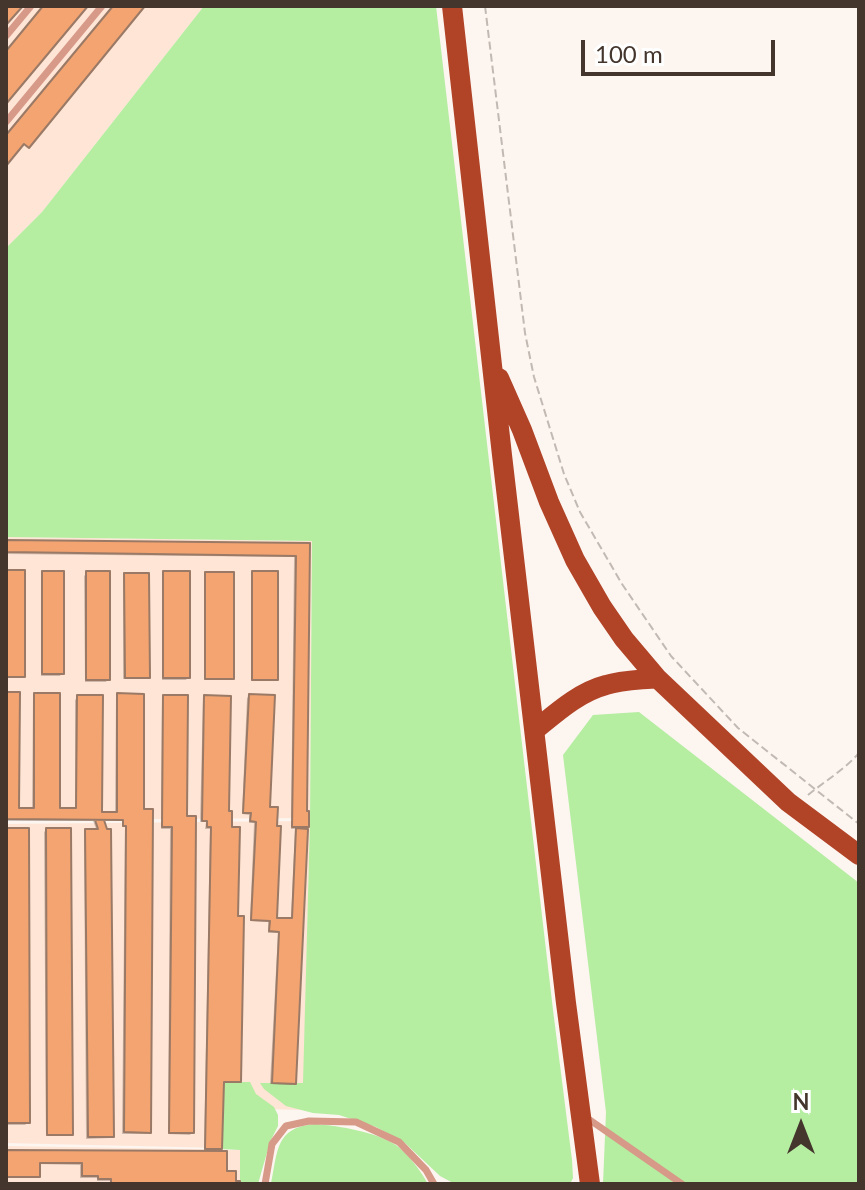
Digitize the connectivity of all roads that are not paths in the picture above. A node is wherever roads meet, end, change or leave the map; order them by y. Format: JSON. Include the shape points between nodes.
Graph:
{"nodes":[{"id":1,"x":31,"y":6,"type":"edge"},
{"id":2,"x":102,"y":6,"type":"edge"},
{"id":3,"x":452,"y":6,"type":"edge"},
{"id":4,"x":6,"y":36,"type":"edge"},
{"id":5,"x":6,"y":122,"type":"edge"},
{"id":6,"x":492,"y":364,"type":"junction"},
{"id":7,"x":657,"y":678,"type":"junction"},
{"id":8,"x":535,"y":730,"type":"junction"},
{"id":9,"x":859,"y":855,"type":"edge"},
{"id":10,"x":582,"y":1114,"type":"junction"},
{"id":11,"x":265,"y":1184,"type":"edge"},
{"id":12,"x":434,"y":1184,"type":"edge"},
{"id":13,"x":590,"y":1184,"type":"edge"},
{"id":14,"x":682,"y":1184,"type":"edge"}],
"edges":[{"from":1,"to":4,"type":"lane"},
{"from":2,"to":5,"type":"lane"},
{"from":3,"to":6,"type":"main road"},
{"from":6,"to":7,"type":"main road","via":[[575,560],[617,629]]},
{"from":6,"to":8,"type":"main road"},
{"from":7,"to":8,"type":"main road","via":[[591,690]]},
{"from":7,"to":9,"type":"main road","via":[[794,806]]},
{"from":8,"to":10,"type":"main road"},
{"from":10,"to":13,"type":"main road"},
{"from":10,"to":14,"type":"lane"},
{"from":11,"to":12,"type":"lane","via":[[272,1144],[286,1126],[309,1121],[356,1122],[399,1142]]}]}
